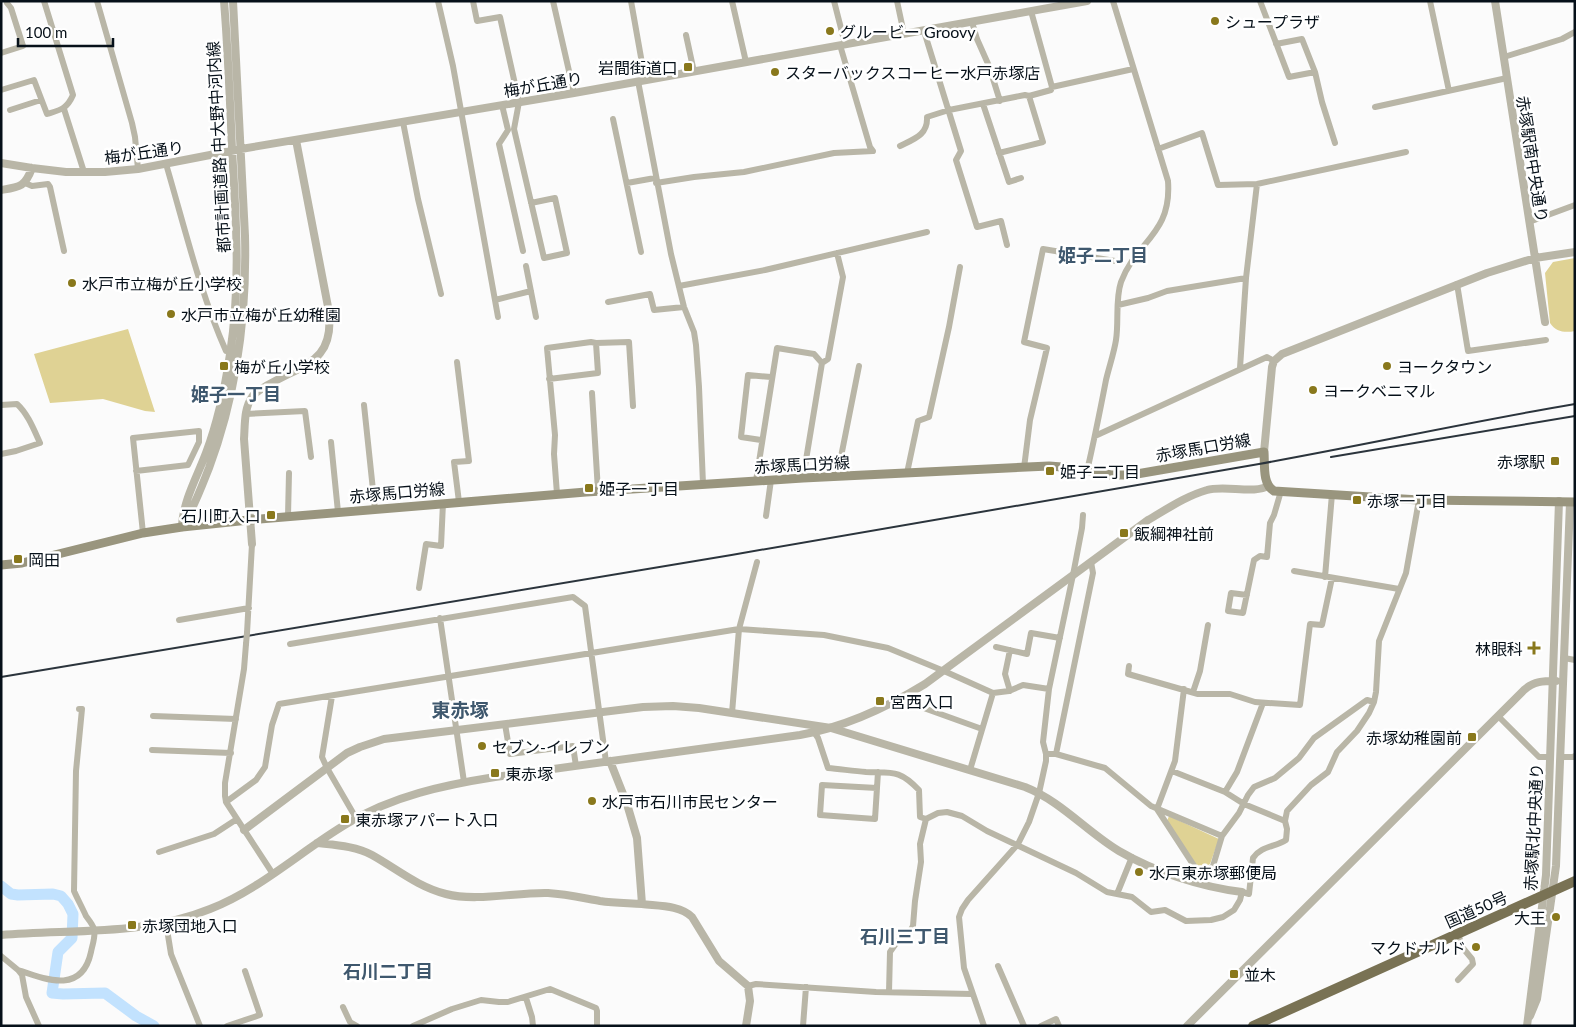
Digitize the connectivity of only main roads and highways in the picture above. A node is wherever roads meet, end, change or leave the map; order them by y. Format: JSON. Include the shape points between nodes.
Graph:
{"nodes":[{"id":1,"x":1572,"y":502,"type":"edge"},
{"id":2,"x":1,"y":565,"type":"edge"},
{"id":3,"x":1575,"y":880,"type":"edge"},
{"id":4,"x":1253,"y":1026,"type":"edge"}],
"edges":[{"from":1,"to":2,"type":"main road","name":"赤塚馬口労線","via":[[1420,500],[1274,491],[1268,486],[1264,452],[1131,475],[1055,466],[803,478],[288,516],[143,533],[22,563]]},
{"from":3,"to":4,"type":"highway","name":"国道50号"}]}
